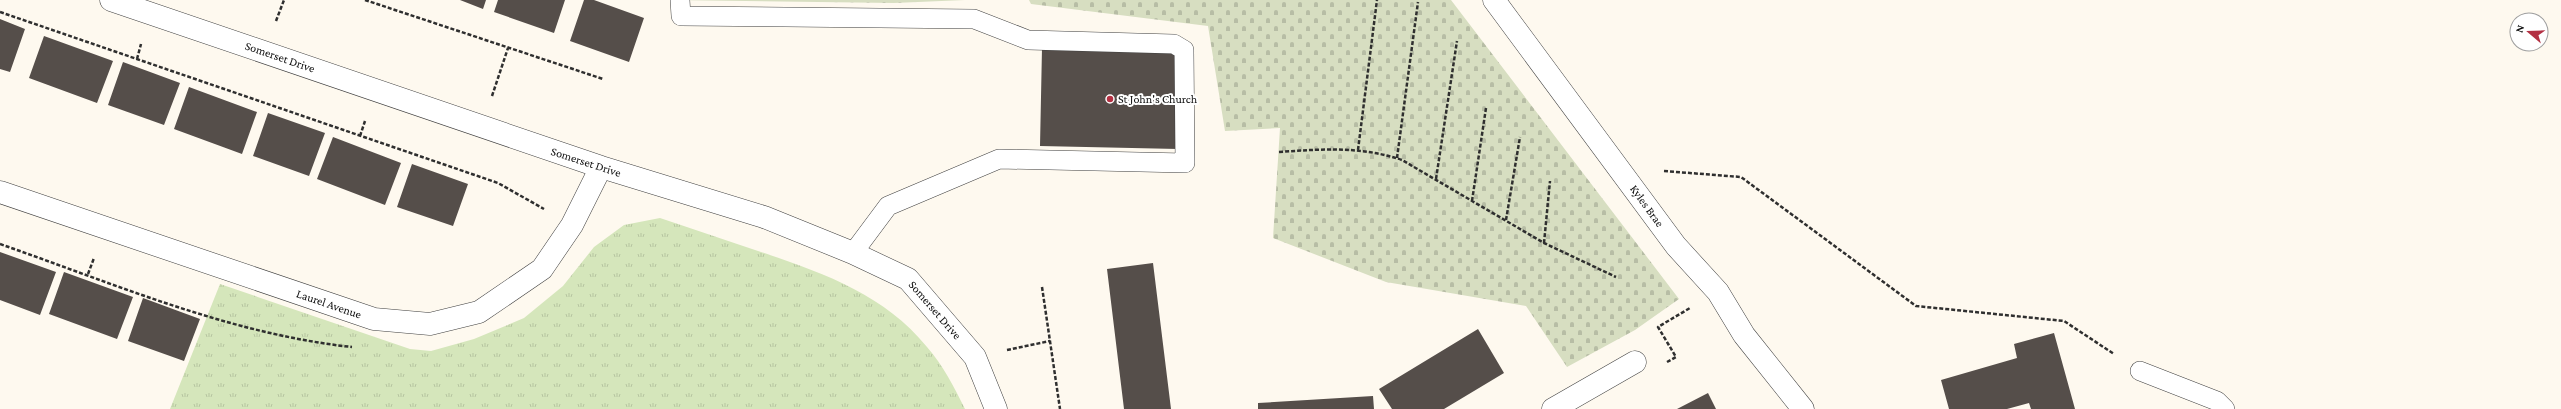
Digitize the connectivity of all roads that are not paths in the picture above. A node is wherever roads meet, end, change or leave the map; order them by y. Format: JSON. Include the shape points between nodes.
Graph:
{"nodes":[{"id":1,"x":111,"y":0,"type":"edge"},
{"id":2,"x":680,"y":0,"type":"edge"},
{"id":3,"x":1494,"y":0,"type":"edge"},
{"id":4,"x":601,"y":167,"type":"junction"},
{"id":5,"x":0,"y":192,"type":"edge"},
{"id":6,"x":853,"y":253,"type":"junction"},
{"id":7,"x":1635,"y":362,"type":"dead end"},
{"id":8,"x":2140,"y":371,"type":"road end"},
{"id":9,"x":996,"y":409,"type":"edge"},
{"id":10,"x":1553,"y":409,"type":"edge"},
{"id":11,"x":1803,"y":409,"type":"edge"},
{"id":12,"x":2224,"y":409,"type":"edge"}],
"edges":[{"from":1,"to":4,"type":"street","name":"Somerset Drive"},
{"from":2,"to":6,"type":"lane","via":[[681,16],[974,20],[1028,40],[1174,44],[1184,50],[1185,163],[999,159],[888,206]]},
{"from":3,"to":11,"type":"street","name":"Kyles Brae","via":[[1676,246],[1718,292],[1744,335]]},
{"from":4,"to":5,"type":"street","name":"Laurel Avenue","via":[[572,225],[542,269],[479,312],[430,324],[374,319]]},
{"from":4,"to":6,"type":"street","name":"Somerset Drive","via":[[764,217]]},
{"from":6,"to":9,"type":"street","name":"Somerset Drive","via":[[908,279],[975,357]]},
{"from":7,"to":10,"type":"street"},
{"from":8,"to":12,"type":"lane","via":[[2217,401]]}]}
